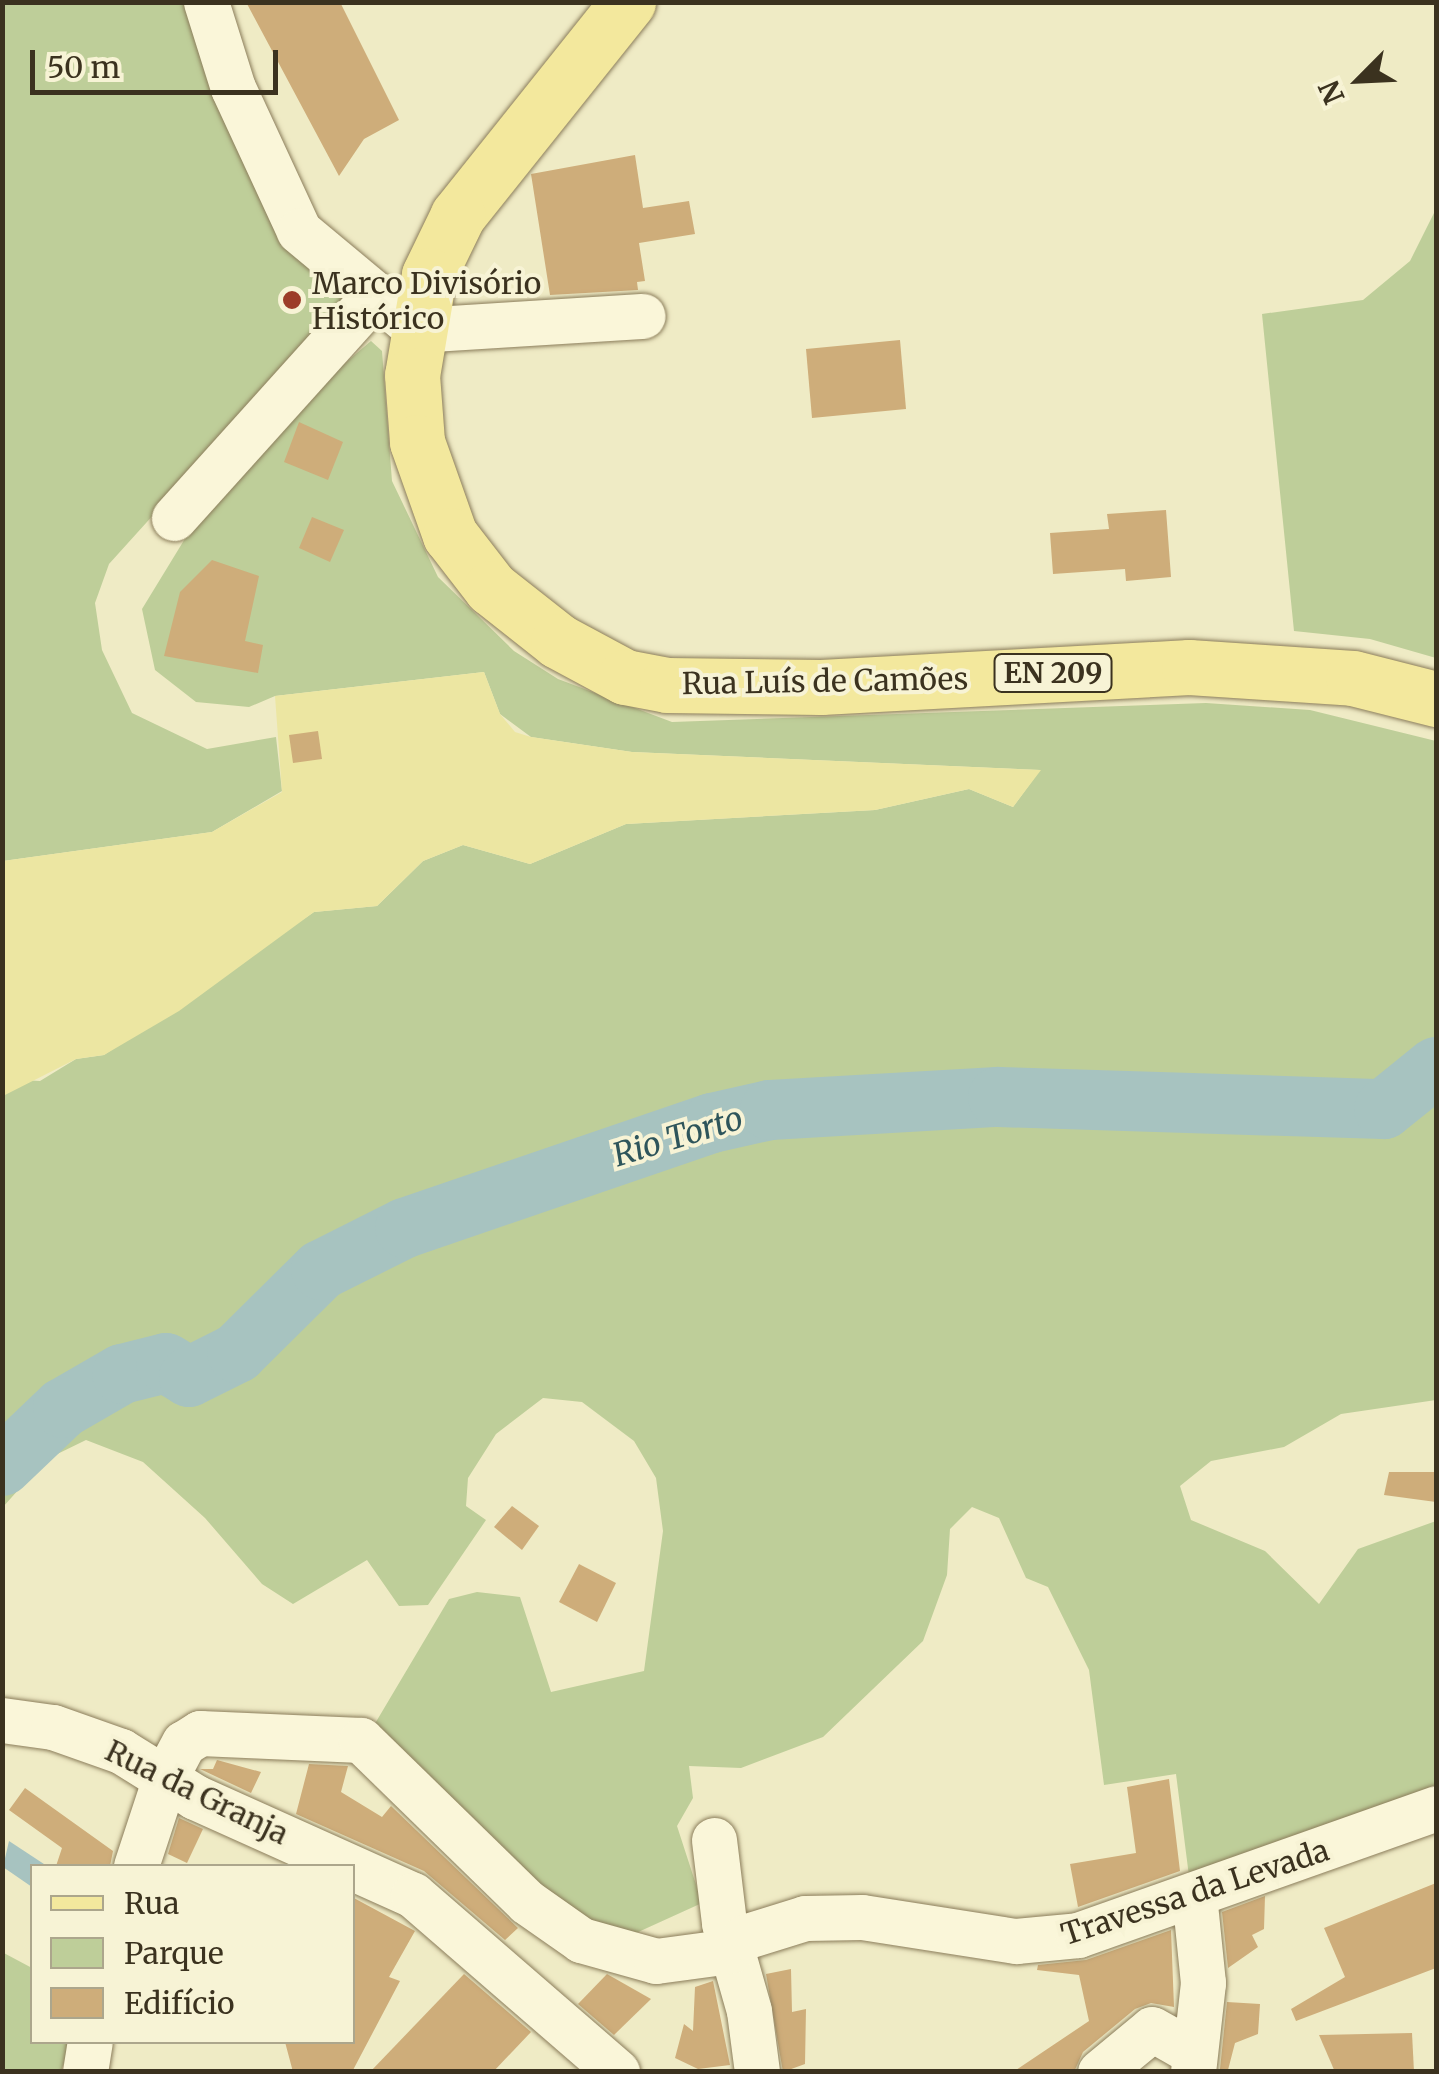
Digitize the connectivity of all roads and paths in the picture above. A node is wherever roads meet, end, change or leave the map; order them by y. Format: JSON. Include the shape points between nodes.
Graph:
{"nodes":[{"id":1,"x":206,"y":2,"type":"edge"},
{"id":2,"x":628,"y":2,"type":"edge"},
{"id":3,"x":374,"y":296,"type":"junction"},
{"id":4,"x":643,"y":316,"type":"dead end"},
{"id":5,"x":418,"y":330,"type":"junction"},
{"id":6,"x":174,"y":518,"type":"dead end"},
{"id":7,"x":1436,"y":699,"type":"edge"},
{"id":8,"x":2,"y":1720,"type":"edge"},
{"id":9,"x":165,"y":1778,"type":"junction"},
{"id":10,"x":1436,"y":1808,"type":"edge"},
{"id":11,"x":714,"y":1840,"type":"dead end"},
{"id":12,"x":137,"y":1864,"type":"edge"},
{"id":13,"x":347,"y":1864,"type":"edge"},
{"id":14,"x":355,"y":1868,"type":"edge"},
{"id":15,"x":1194,"y":1894,"type":"junction"},
{"id":16,"x":730,"y":1951,"type":"junction"},
{"id":17,"x":90,"y":2044,"type":"edge"},
{"id":18,"x":1192,"y":2062,"type":"edge"},
{"id":19,"x":85,"y":2072,"type":"edge"},
{"id":20,"x":616,"y":2072,"type":"edge"},
{"id":21,"x":757,"y":2072,"type":"edge"},
{"id":22,"x":1100,"y":2072,"type":"edge"}],
"edges":[{"from":1,"to":3,"type":"street","via":[[233,88],[299,232]]},
{"from":2,"to":5,"type":"main road","name":"Rua Luís de Camões","number":"EN 209","via":[[458,215],[429,275]]},
{"from":3,"to":5,"type":"street"},
{"from":3,"to":6,"type":"street"},
{"from":4,"to":5,"type":"street"},
{"from":5,"to":7,"type":"main road","name":"Rua Luís de Camões","number":"EN 209","via":[[412,376],[417,442],[450,534],[491,588],[558,640],[625,677],[667,686],[815,688],[1189,668],[1353,678]]},
{"from":8,"to":9,"type":"street","name":"Rua da Granja","via":[[53,1727],[121,1752]]},
{"from":9,"to":12,"type":"street"},
{"from":9,"to":13,"type":"street","name":"Rua da Granja"},
{"from":9,"to":16,"type":"street","name":"Travessa da Levada","via":[[184,1743],[200,1733],[361,1740],[527,1902],[581,1940],[656,1961]]},
{"from":10,"to":15,"type":"street","name":"Travessa da Levada"},
{"from":11,"to":16,"type":"street"},
{"from":14,"to":20,"type":"street","name":"Rua da Granja","via":[[413,1895]]},
{"from":15,"to":16,"type":"street","name":"Travessa da Levada","via":[[1052,1938],[1016,1941],[862,1918],[806,1918],[744,1937]]},
{"from":15,"to":18,"type":"street","via":[[1202,1983]]},
{"from":16,"to":21,"type":"street"},
{"from":17,"to":19,"type":"street"},
{"from":18,"to":22,"type":"street","via":[[1152,2029]]}]}
